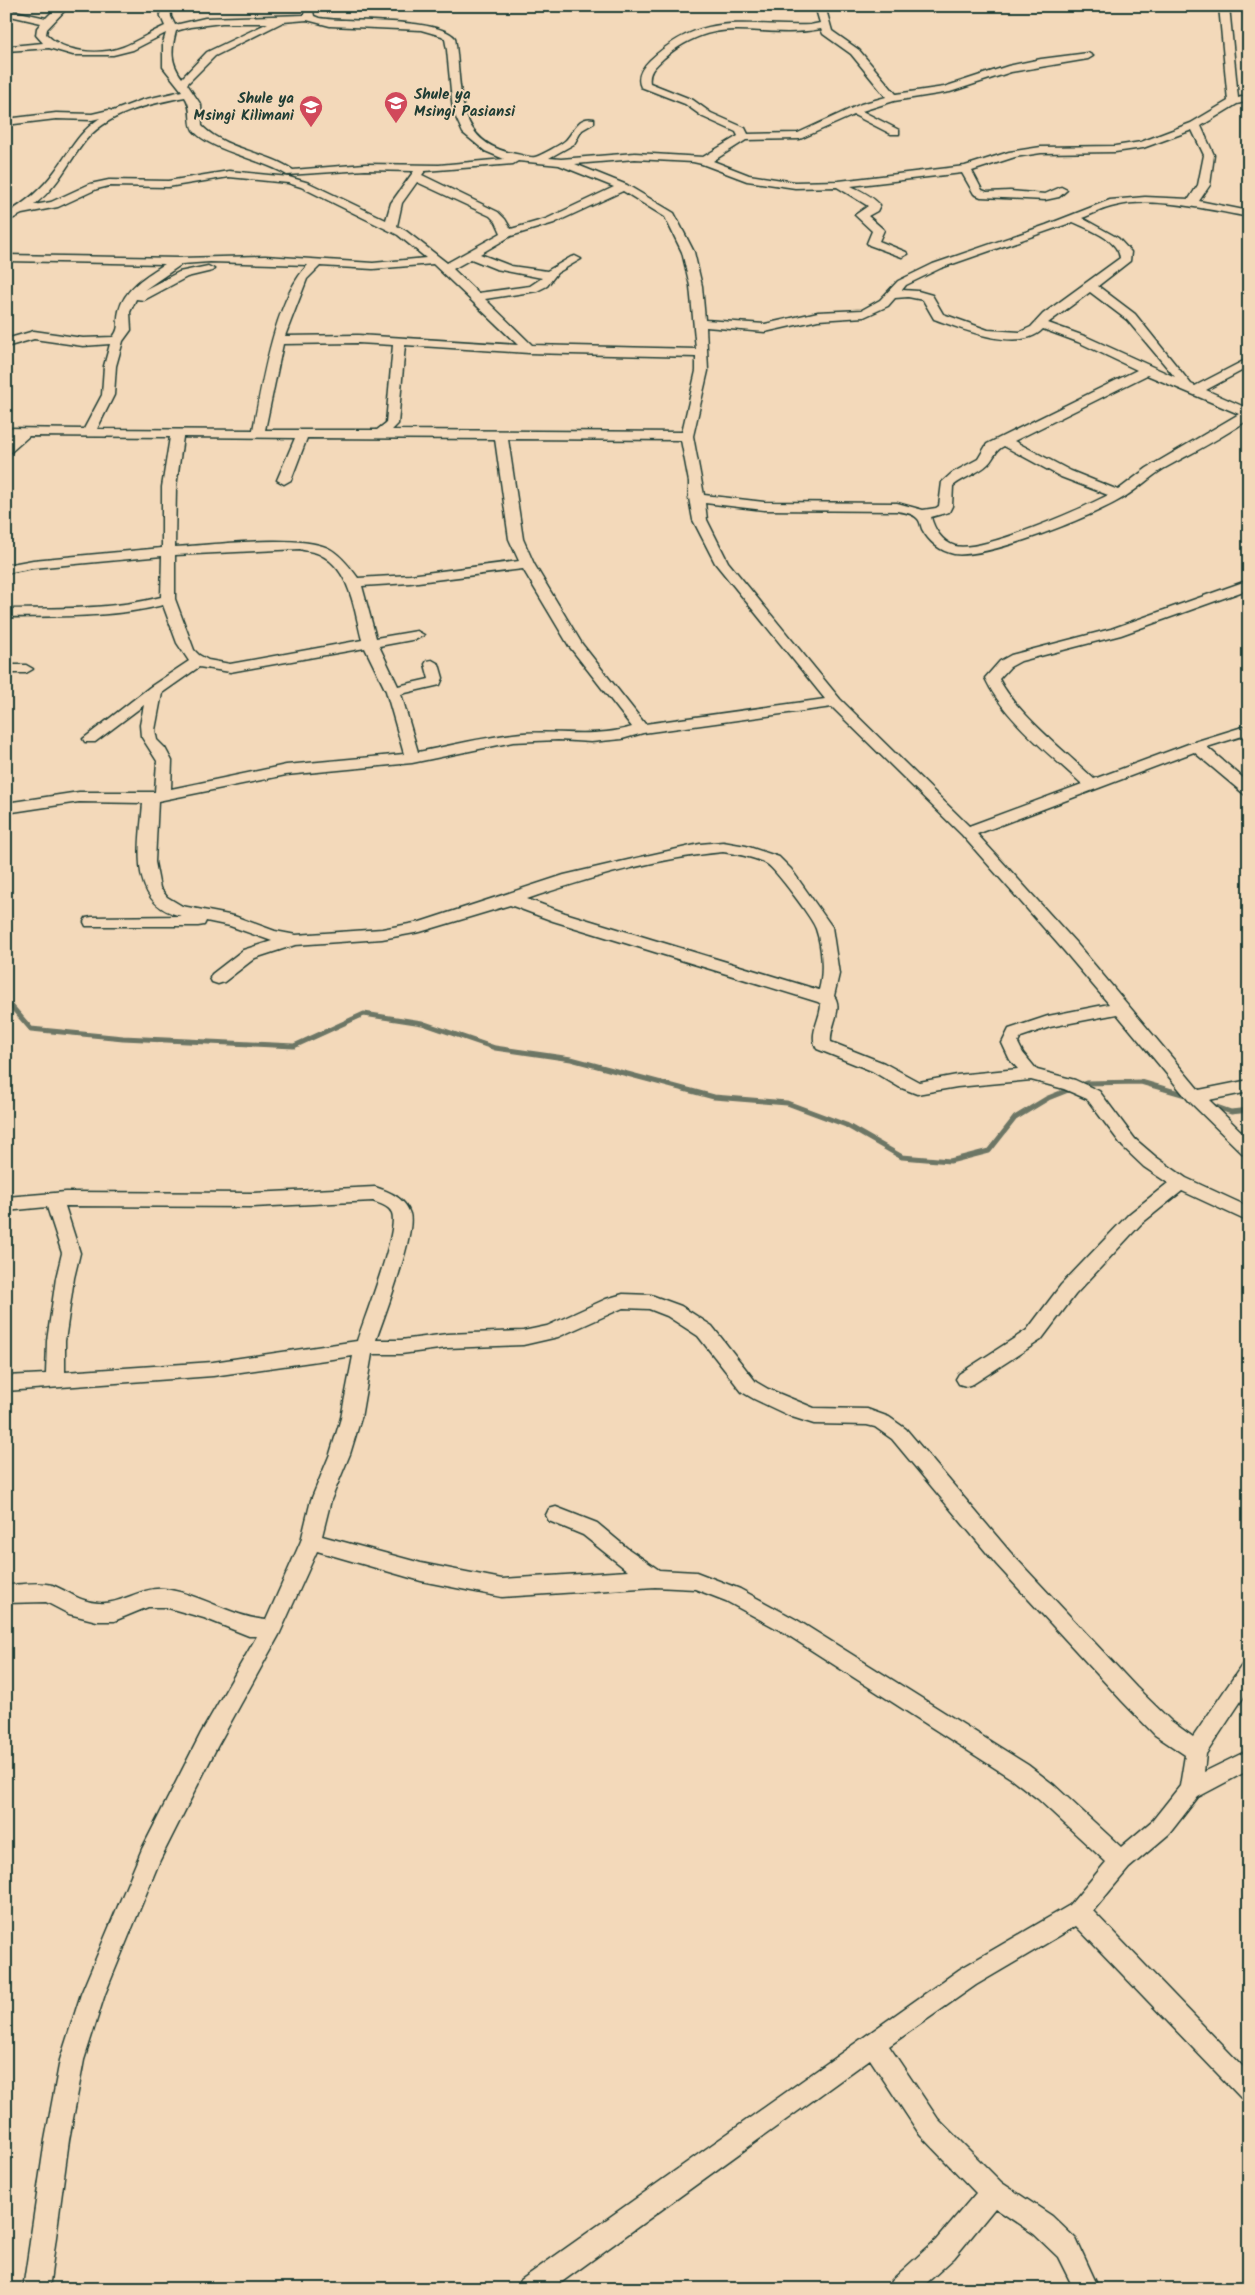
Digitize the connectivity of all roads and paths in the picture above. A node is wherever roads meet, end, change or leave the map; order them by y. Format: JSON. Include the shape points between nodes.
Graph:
{"nodes":[{"id":1,"x":64,"y":6,"type":"edge"},
{"id":2,"x":165,"y":6,"type":"edge"},
{"id":3,"x":820,"y":6,"type":"edge"},
{"id":4,"x":1224,"y":6,"type":"edge"},
{"id":5,"x":310,"y":11,"type":"edge"},
{"id":6,"x":6,"y":12,"type":"edge"},
{"id":7,"x":282,"y":20,"type":"junction"},
{"id":8,"x":47,"y":22,"type":"junction"},
{"id":9,"x":825,"y":25,"type":"junction"},
{"id":10,"x":171,"y":28,"type":"junction"},
{"id":11,"x":41,"y":35,"type":"junction"},
{"id":12,"x":50,"y":44,"type":"junction"},
{"id":13,"x":9,"y":50,"type":"edge"},
{"id":14,"x":1088,"y":56,"type":"dead end"},
{"id":15,"x":185,"y":88,"type":"junction"},
{"id":16,"x":892,"y":98,"type":"junction"},
{"id":17,"x":1249,"y":98,"type":"edge"},
{"id":18,"x":1233,"y":102,"type":"junction"},
{"id":19,"x":124,"y":109,"type":"junction"},
{"id":20,"x":854,"y":111,"type":"junction"},
{"id":21,"x":590,"y":121,"type":"dead end"},
{"id":22,"x":6,"y":122,"type":"edge"},
{"id":23,"x":1195,"y":125,"type":"junction"},
{"id":24,"x":895,"y":132,"type":"dead end"},
{"id":25,"x":744,"y":137,"type":"junction"},
{"id":26,"x":531,"y":160,"type":"junction"},
{"id":27,"x":705,"y":161,"type":"junction"},
{"id":28,"x":561,"y":162,"type":"junction"},
{"id":29,"x":966,"y":169,"type":"junction"},
{"id":30,"x":419,"y":172,"type":"junction"},
{"id":31,"x":290,"y":177,"type":"junction"},
{"id":32,"x":839,"y":184,"type":"junction"},
{"id":33,"x":623,"y":187,"type":"junction"},
{"id":34,"x":1061,"y":190,"type":"dead end"},
{"id":35,"x":1192,"y":203,"type":"junction"},
{"id":36,"x":21,"y":211,"type":"junction"},
{"id":37,"x":1249,"y":214,"type":"edge"},
{"id":38,"x":1073,"y":218,"type":"junction"},
{"id":39,"x":6,"y":219,"type":"edge"},
{"id":40,"x":391,"y":227,"type":"junction"},
{"id":41,"x":508,"y":234,"type":"junction"},
{"id":42,"x":471,"y":254,"type":"junction"},
{"id":43,"x":902,"y":254,"type":"dead end"},
{"id":44,"x":6,"y":258,"type":"edge"},
{"id":45,"x":237,"y":259,"type":"junction"},
{"id":46,"x":436,"y":260,"type":"junction"},
{"id":47,"x":575,"y":260,"type":"dead end"},
{"id":48,"x":319,"y":261,"type":"junction"},
{"id":49,"x":179,"y":262,"type":"junction"},
{"id":50,"x":446,"y":268,"type":"junction"},
{"id":51,"x":550,"y":274,"type":"junction"},
{"id":52,"x":1090,"y":286,"type":"junction"},
{"id":53,"x":892,"y":295,"type":"junction"},
{"id":54,"x":475,"y":297,"type":"junction"},
{"id":55,"x":128,"y":302,"type":"junction"},
{"id":56,"x":698,"y":322,"type":"junction"},
{"id":57,"x":1042,"y":325,"type":"junction"},
{"id":58,"x":117,"y":340,"type":"junction"},
{"id":59,"x":278,"y":340,"type":"junction"},
{"id":60,"x":399,"y":342,"type":"junction"},
{"id":61,"x":6,"y":343,"type":"edge"},
{"id":62,"x":529,"y":349,"type":"junction"},
{"id":63,"x":702,"y":353,"type":"junction"},
{"id":64,"x":1249,"y":362,"type":"edge"},
{"id":65,"x":1147,"y":370,"type":"junction"},
{"id":66,"x":1193,"y":388,"type":"junction"},
{"id":67,"x":1248,"y":414,"type":"edge"},
{"id":68,"x":6,"y":432,"type":"edge"},
{"id":69,"x":27,"y":432,"type":"junction"},
{"id":70,"x":88,"y":433,"type":"junction"},
{"id":71,"x":177,"y":434,"type":"junction"},
{"id":72,"x":258,"y":434,"type":"junction"},
{"id":73,"x":302,"y":434,"type":"junction"},
{"id":74,"x":379,"y":435,"type":"junction"},
{"id":75,"x":501,"y":435,"type":"junction"},
{"id":76,"x":687,"y":436,"type":"junction"},
{"id":77,"x":1003,"y":440,"type":"junction"},
{"id":78,"x":6,"y":448,"type":"edge"},
{"id":79,"x":284,"y":480,"type":"dead end"},
{"id":80,"x":1119,"y":495,"type":"junction"},
{"id":81,"x":696,"y":498,"type":"junction"},
{"id":82,"x":919,"y":514,"type":"junction"},
{"id":83,"x":169,"y":551,"type":"junction"},
{"id":84,"x":528,"y":564,"type":"junction"},
{"id":85,"x":6,"y":569,"type":"edge"},
{"id":86,"x":354,"y":582,"type":"junction"},
{"id":87,"x":1249,"y":584,"type":"edge"},
{"id":88,"x":168,"y":599,"type":"junction"},
{"id":89,"x":6,"y":613,"type":"edge"},
{"id":90,"x":417,"y":634,"type":"dead end"},
{"id":91,"x":370,"y":643,"type":"junction"},
{"id":92,"x":198,"y":661,"type":"junction"},
{"id":93,"x":432,"y":664,"type":"dead end"},
{"id":94,"x":6,"y":669,"type":"edge"},
{"id":95,"x":26,"y":669,"type":"dead end"},
{"id":96,"x":155,"y":690,"type":"junction"},
{"id":97,"x":394,"y":691,"type":"junction"},
{"id":98,"x":836,"y":702,"type":"junction"},
{"id":99,"x":642,"y":730,"type":"junction"},
{"id":100,"x":1249,"y":730,"type":"edge"},
{"id":101,"x":90,"y":740,"type":"dead end"},
{"id":102,"x":1196,"y":746,"type":"junction"},
{"id":103,"x":412,"y":758,"type":"junction"},
{"id":104,"x":1092,"y":785,"type":"junction"},
{"id":105,"x":1249,"y":791,"type":"edge"},
{"id":106,"x":156,"y":797,"type":"junction"},
{"id":107,"x":6,"y":808,"type":"edge"},
{"id":108,"x":967,"y":832,"type":"junction"},
{"id":109,"x":511,"y":899,"type":"junction"},
{"id":110,"x":234,"y":920,"type":"junction"},
{"id":111,"x":92,"y":922,"type":"dead end"},
{"id":112,"x":296,"y":940,"type":"junction"},
{"id":113,"x":218,"y":978,"type":"dead end"},
{"id":114,"x":825,"y":999,"type":"junction"},
{"id":115,"x":1122,"y":1007,"type":"junction"},
{"id":116,"x":1031,"y":1074,"type":"junction"},
{"id":117,"x":1249,"y":1086,"type":"edge"},
{"id":118,"x":1193,"y":1094,"type":"junction"},
{"id":119,"x":1249,"y":1150,"type":"edge"},
{"id":120,"x":1180,"y":1183,"type":"junction"},
{"id":121,"x":54,"y":1200,"type":"junction"},
{"id":122,"x":6,"y":1204,"type":"edge"},
{"id":123,"x":1249,"y":1215,"type":"edge"},
{"id":124,"x":364,"y":1346,"type":"junction"},
{"id":125,"x":966,"y":1379,"type":"dead end"},
{"id":126,"x":55,"y":1380,"type":"junction"},
{"id":127,"x":6,"y":1384,"type":"edge"},
{"id":128,"x":556,"y":1515,"type":"dead end"},
{"id":129,"x":310,"y":1541,"type":"junction"},
{"id":130,"x":655,"y":1578,"type":"junction"},
{"id":131,"x":6,"y":1594,"type":"edge"},
{"id":132,"x":272,"y":1628,"type":"junction"},
{"id":133,"x":1249,"y":1671,"type":"edge"},
{"id":134,"x":1196,"y":1751,"type":"junction"},
{"id":135,"x":1249,"y":1759,"type":"edge"},
{"id":136,"x":1190,"y":1790,"type":"junction"},
{"id":137,"x":1121,"y":1862,"type":"junction"},
{"id":138,"x":1078,"y":1912,"type":"junction"},
{"id":139,"x":873,"y":2043,"type":"junction"},
{"id":140,"x":1249,"y":2090,"type":"edge"},
{"id":141,"x":993,"y":2192,"type":"junction"},
{"id":142,"x":36,"y":2289,"type":"edge"},
{"id":143,"x":530,"y":2289,"type":"edge"},
{"id":144,"x":901,"y":2289,"type":"edge"},
{"id":145,"x":1087,"y":2289,"type":"edge"}],
"edges":[{"from":1,"to":8,"type":"street"},
{"from":2,"to":10,"type":"street"},
{"from":3,"to":9,"type":"street"},
{"from":4,"to":18,"type":"street","via":[[1228,16],[1226,42]]},
{"from":5,"to":7,"type":"street"},
{"from":5,"to":26,"type":"street","via":[[316,21],[422,27],[446,34],[451,44],[458,111],[468,133],[502,155]]},
{"from":6,"to":8,"type":"street"},
{"from":7,"to":10,"type":"street","via":[[203,21]]},
{"from":7,"to":15,"type":"street","via":[[211,54]]},
{"from":8,"to":11,"type":"street"},
{"from":9,"to":16,"type":"street","via":[[827,32],[855,52]]},
{"from":9,"to":25,"type":"street","via":[[810,28],[719,28],[698,32],[647,68],[645,84],[690,102],[707,115],[740,130]]},
{"from":10,"to":12,"type":"street","via":[[119,52],[69,51]]},
{"from":10,"to":15,"type":"street","via":[[168,66]]},
{"from":11,"to":12,"type":"street"},
{"from":11,"to":13,"type":"street"},
{"from":12,"to":13,"type":"street"},
{"from":14,"to":16,"type":"street","via":[[1008,69],[946,90]]},
{"from":15,"to":19,"type":"street"},
{"from":15,"to":31,"type":"street","via":[[197,110],[195,120],[203,133],[233,149],[281,166]]},
{"from":16,"to":20,"type":"street"},
{"from":17,"to":18,"type":"street"},
{"from":18,"to":23,"type":"street"},
{"from":19,"to":22,"type":"street","via":[[92,117],[48,117]]},
{"from":19,"to":36,"type":"street","via":[[96,125],[83,137],[47,190]]},
{"from":20,"to":24,"type":"street"},
{"from":20,"to":25,"type":"street","via":[[800,136]]},
{"from":21,"to":26,"type":"street","via":[[574,132],[570,142]]},
{"from":23,"to":29,"type":"street","via":[[1137,146],[1022,152]]},
{"from":23,"to":35,"type":"street","via":[[1209,155],[1204,185]]},
{"from":25,"to":27,"type":"street"},
{"from":26,"to":28,"type":"street"},
{"from":26,"to":30,"type":"street"},
{"from":27,"to":28,"type":"street","via":[[635,156]]},
{"from":27,"to":32,"type":"street","via":[[746,178],[795,185]]},
{"from":28,"to":33,"type":"street"},
{"from":29,"to":32,"type":"street"},
{"from":29,"to":34,"type":"street","via":[[978,192],[986,196],[1045,197]]},
{"from":30,"to":31,"type":"street","via":[[365,167]]},
{"from":30,"to":40,"type":"street","via":[[396,205]]},
{"from":30,"to":41,"type":"street","via":[[494,214]]},
{"from":31,"to":36,"type":"street","via":[[229,174],[168,184],[109,183],[94,186],[54,205]]},
{"from":31,"to":40,"type":"street"},
{"from":32,"to":43,"type":"street","via":[[874,205],[873,209],[861,215],[878,230],[873,243]]},
{"from":33,"to":41,"type":"street","via":[[550,221]]},
{"from":33,"to":56,"type":"street","via":[[670,215],[688,252],[696,286]]},
{"from":35,"to":37,"type":"street"},
{"from":35,"to":38,"type":"street","via":[[1114,202]]},
{"from":36,"to":39,"type":"street"},
{"from":38,"to":52,"type":"street","via":[[1114,240],[1126,252],[1126,259]]},
{"from":38,"to":53,"type":"street","via":[[937,266],[902,283]]},
{"from":40,"to":46,"type":"street"},
{"from":41,"to":42,"type":"street"},
{"from":42,"to":50,"type":"street"},
{"from":42,"to":51,"type":"street","via":[[507,270]]},
{"from":44,"to":49,"type":"street"},
{"from":45,"to":48,"type":"street"},
{"from":45,"to":49,"type":"street"},
{"from":45,"to":55,"type":"street","via":[[183,274]]},
{"from":46,"to":48,"type":"street","via":[[373,266]]},
{"from":46,"to":50,"type":"street"},
{"from":47,"to":51,"type":"street"},
{"from":48,"to":59,"type":"street","via":[[302,278]]},
{"from":49,"to":55,"type":"street","via":[[159,272]]},
{"from":50,"to":54,"type":"street"},
{"from":51,"to":54,"type":"street","via":[[533,290]]},
{"from":52,"to":57,"type":"street","via":[[1047,317]]},
{"from":52,"to":66,"type":"street","via":[[1130,317]]},
{"from":53,"to":56,"type":"street","via":[[877,309],[864,314],[818,316],[774,327]]},
{"from":53,"to":57,"type":"street","via":[[926,297],[938,316],[986,333],[1021,336]]},
{"from":54,"to":62,"type":"street"},
{"from":55,"to":58,"type":"street","via":[[124,311],[125,330]]},
{"from":56,"to":63,"type":"street"},
{"from":57,"to":65,"type":"street","via":[[1102,347]]},
{"from":58,"to":61,"type":"street","via":[[83,342],[34,335]]},
{"from":58,"to":70,"type":"street","via":[[110,366],[108,395]]},
{"from":59,"to":60,"type":"street"},
{"from":59,"to":72,"type":"street"},
{"from":60,"to":62,"type":"street"},
{"from":60,"to":74,"type":"street","via":[[392,424]]},
{"from":62,"to":63,"type":"street"},
{"from":63,"to":76,"type":"street","via":[[700,384]]},
{"from":64,"to":66,"type":"street"},
{"from":65,"to":66,"type":"street"},
{"from":65,"to":77,"type":"street"},
{"from":66,"to":67,"type":"street"},
{"from":67,"to":80,"type":"street","via":[[1222,433],[1141,477]]},
{"from":68,"to":69,"type":"street"},
{"from":69,"to":70,"type":"street"},
{"from":69,"to":78,"type":"street"},
{"from":70,"to":71,"type":"street"},
{"from":71,"to":72,"type":"street"},
{"from":71,"to":83,"type":"street","via":[[169,487]]},
{"from":72,"to":73,"type":"street"},
{"from":73,"to":74,"type":"street"},
{"from":73,"to":79,"type":"street"},
{"from":74,"to":75,"type":"street"},
{"from":75,"to":76,"type":"street"},
{"from":75,"to":84,"type":"street","via":[[516,539]]},
{"from":76,"to":81,"type":"street"},
{"from":77,"to":80,"type":"street","via":[[1066,474]]},
{"from":77,"to":82,"type":"street","via":[[992,447],[983,462],[956,476],[947,485],[944,510]]},
{"from":80,"to":82,"type":"street","via":[[1074,516],[969,550],[947,548],[932,535],[924,517]]},
{"from":81,"to":82,"type":"street","via":[[764,506],[897,507]]},
{"from":81,"to":98,"type":"street","via":[[700,520],[722,563]]},
{"from":83,"to":85,"type":"street"},
{"from":83,"to":86,"type":"street","via":[[303,546],[324,551]]},
{"from":83,"to":88,"type":"street"},
{"from":84,"to":86,"type":"street","via":[[410,579]]},
{"from":84,"to":99,"type":"street","via":[[576,646]]},
{"from":86,"to":91,"type":"street"},
{"from":87,"to":104,"type":"street","via":[[1116,632],[1016,658],[992,678],[996,688],[1029,724]]},
{"from":88,"to":89,"type":"street","via":[[138,608]]},
{"from":88,"to":92,"type":"street","via":[[190,655]]},
{"from":90,"to":91,"type":"street"},
{"from":91,"to":92,"type":"street","via":[[230,668]]},
{"from":91,"to":97,"type":"street"},
{"from":92,"to":96,"type":"street"},
{"from":93,"to":97,"type":"street","via":[[435,682]]},
{"from":94,"to":95,"type":"street"},
{"from":96,"to":101,"type":"street"},
{"from":96,"to":106,"type":"street","via":[[147,734],[149,742],[159,750],[166,763]]},
{"from":97,"to":103,"type":"street"},
{"from":98,"to":99,"type":"street"},
{"from":98,"to":108,"type":"street"},
{"from":99,"to":103,"type":"street","via":[[591,738],[513,738]]},
{"from":100,"to":102,"type":"street"},
{"from":102,"to":104,"type":"street"},
{"from":102,"to":105,"type":"street"},
{"from":103,"to":106,"type":"street","via":[[286,770]]},
{"from":104,"to":108,"type":"street"},
{"from":106,"to":107,"type":"street","via":[[79,797]]},
{"from":106,"to":110,"type":"street","via":[[147,862],[152,888],[161,901],[178,910]]},
{"from":108,"to":115,"type":"street"},
{"from":109,"to":112,"type":"street","via":[[411,929]]},
{"from":109,"to":114,"type":"street","via":[[559,917]]},
{"from":109,"to":114,"type":"street","via":[[570,879],[700,849],[723,847],[759,855],[785,873],[824,927],[831,974]]},
{"from":110,"to":111,"type":"street"},
{"from":110,"to":112,"type":"street","via":[[272,936]]},
{"from":112,"to":113,"type":"street","via":[[249,954]]},
{"from":114,"to":116,"type":"street","via":[[829,1000],[830,1006],[822,1028],[823,1045],[878,1067],[911,1086],[931,1087],[957,1081]]},
{"from":115,"to":116,"type":"street","via":[[1048,1022],[1016,1033],[1010,1043]]},
{"from":115,"to":118,"type":"street"},
{"from":116,"to":120,"type":"street","via":[[1093,1094],[1138,1152]]},
{"from":117,"to":118,"type":"street"},
{"from":118,"to":119,"type":"street"},
{"from":120,"to":123,"type":"street"},
{"from":120,"to":125,"type":"street","via":[[1135,1219],[1068,1290],[1034,1335]]},
{"from":121,"to":122,"type":"street"},
{"from":121,"to":124,"type":"street","via":[[253,1200],[375,1194],[394,1203],[402,1215],[397,1251]]},
{"from":121,"to":126,"type":"street","via":[[71,1253],[56,1341]]},
{"from":124,"to":126,"type":"street","via":[[213,1369]]},
{"from":124,"to":129,"type":"street","via":[[351,1418],[321,1500]]},
{"from":124,"to":134,"type":"street","via":[[401,1347],[447,1341],[523,1338],[551,1332],[624,1301],[651,1302],[674,1311],[705,1331],[736,1372],[762,1394],[814,1416],[867,1417],[882,1422],[899,1434],[1003,1558],[1128,1694],[1163,1728]]},
{"from":126,"to":127,"type":"street"},
{"from":128,"to":130,"type":"street","via":[[590,1529]]},
{"from":129,"to":130,"type":"street","via":[[421,1572],[502,1588]]},
{"from":129,"to":132,"type":"street"},
{"from":130,"to":137,"type":"street","via":[[696,1581],[733,1595],[790,1626],[1020,1772]]},
{"from":131,"to":132,"type":"street","via":[[48,1593],[76,1608],[97,1612],[114,1612],[147,1598],[165,1598],[249,1627]]},
{"from":132,"to":142,"type":"street","via":[[150,1856],[93,1994],[72,2060]]},
{"from":133,"to":134,"type":"street"},
{"from":134,"to":136,"type":"street"},
{"from":135,"to":136,"type":"street"},
{"from":136,"to":137,"type":"street","via":[[1160,1827]]},
{"from":137,"to":138,"type":"street"},
{"from":138,"to":139,"type":"street","via":[[968,1977]]},
{"from":138,"to":140,"type":"street"},
{"from":139,"to":141,"type":"street","via":[[928,2127]]},
{"from":139,"to":143,"type":"street"},
{"from":141,"to":144,"type":"street","via":[[945,2249]]},
{"from":141,"to":145,"type":"street","via":[[1043,2225],[1067,2248]]}]}
